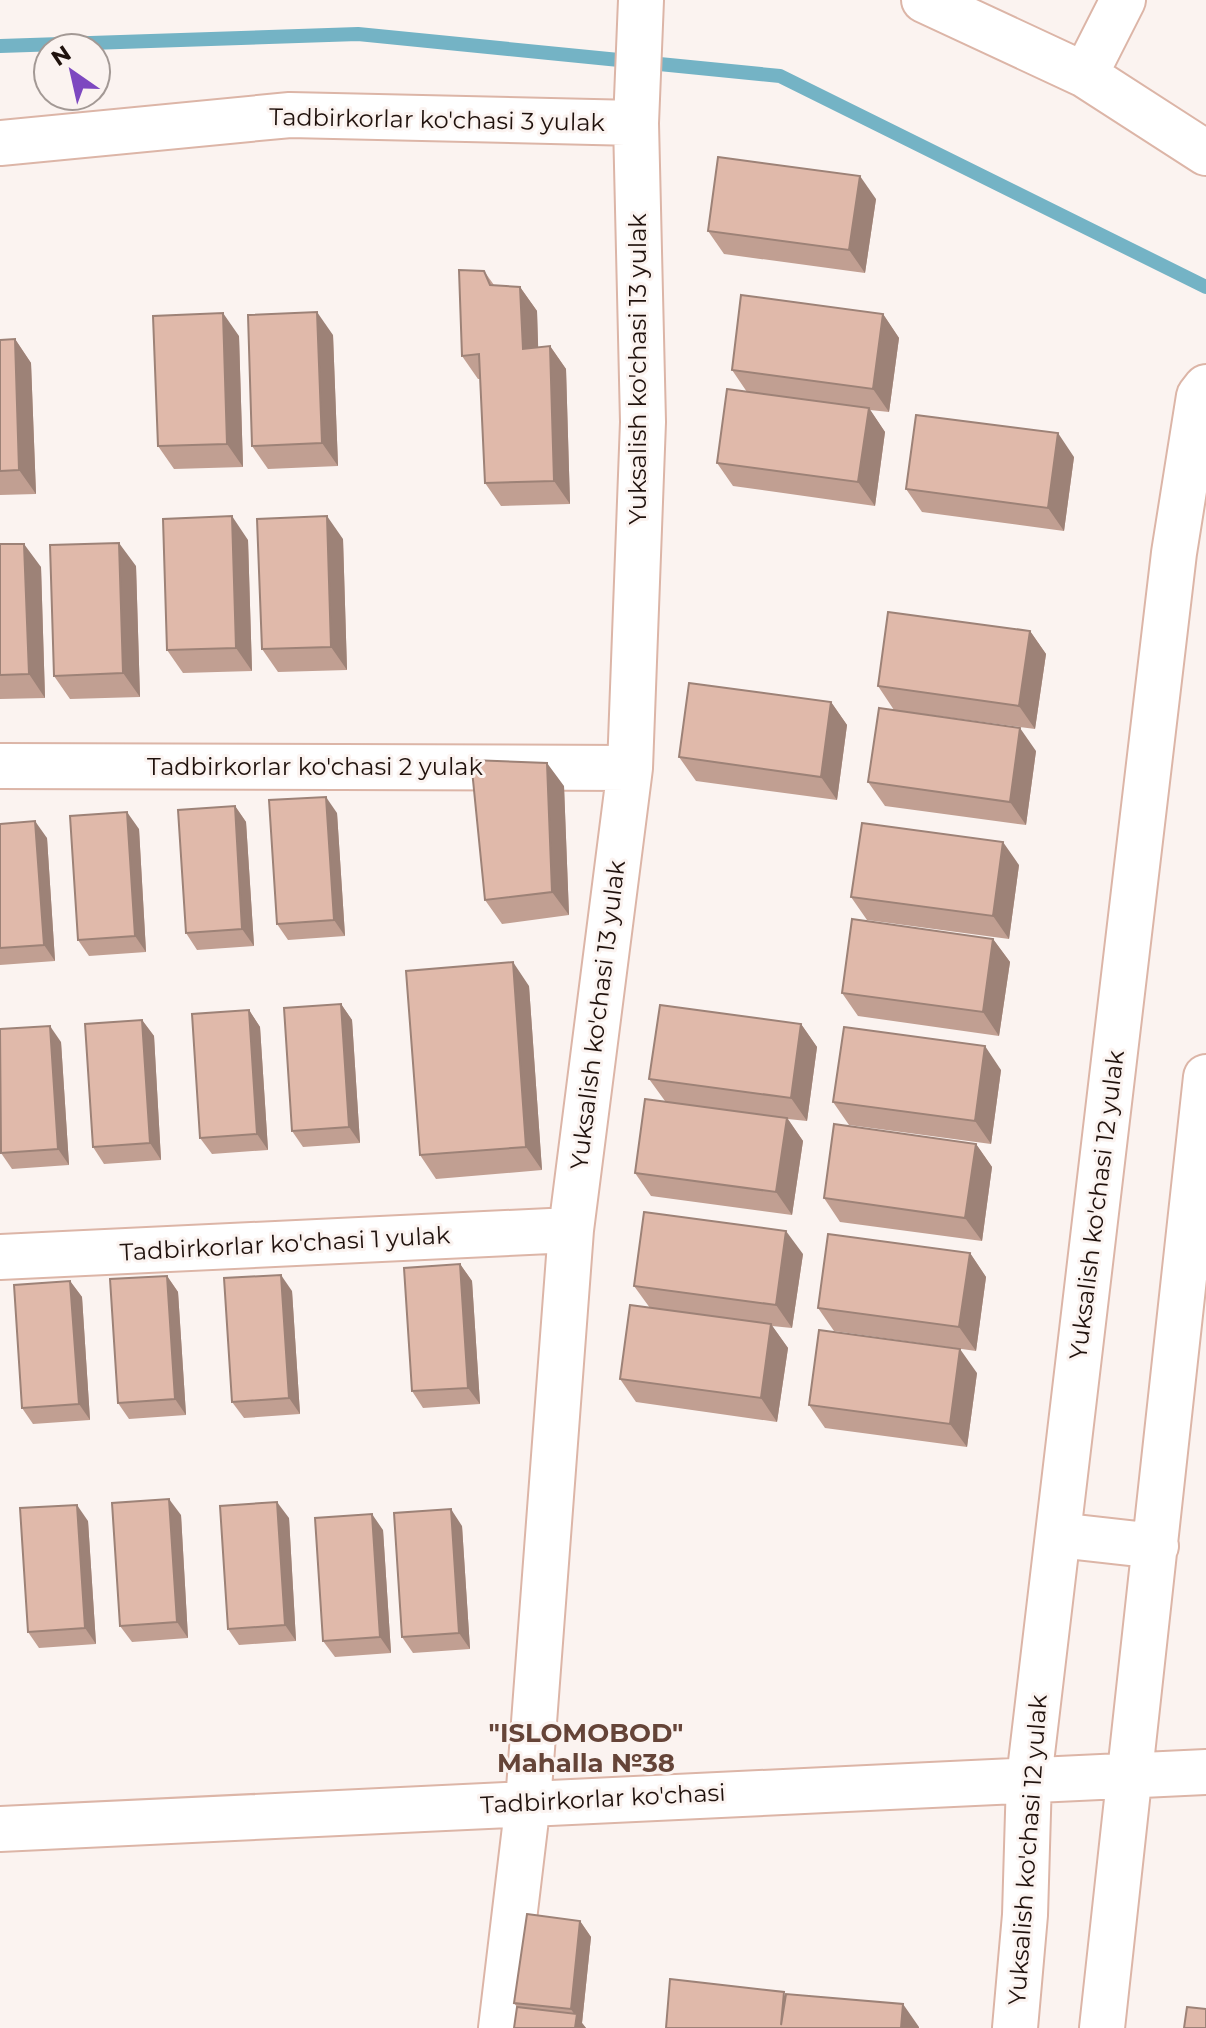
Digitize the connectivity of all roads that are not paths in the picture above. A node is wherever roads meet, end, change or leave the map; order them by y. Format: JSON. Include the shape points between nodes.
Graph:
{"nodes":[{"id":1,"x":924,"y":0,"type":"edge"},
{"id":2,"x":1123,"y":0,"type":"edge"},
{"id":3,"x":640,"y":9,"type":"edge"},
{"id":4,"x":1085,"y":75,"type":"junction"},
{"id":5,"x":636,"y":123,"type":"junction"},
{"id":6,"x":0,"y":143,"type":"edge"},
{"id":7,"x":1206,"y":153,"type":"edge"},
{"id":8,"x":1206,"y":387,"type":"edge"},
{"id":9,"x":0,"y":766,"type":"edge"},
{"id":10,"x":630,"y":768,"type":"junction"},
{"id":11,"x":1206,"y":1077,"type":"edge"},
{"id":12,"x":571,"y":1230,"type":"junction"},
{"id":13,"x":0,"y":1257,"type":"edge"},
{"id":14,"x":1058,"y":1535,"type":"junction"},
{"id":15,"x":1156,"y":1546,"type":"junction"},
{"id":16,"x":1206,"y":1772,"type":"edge"},
{"id":17,"x":1132,"y":1774,"type":"junction"},
{"id":18,"x":1029,"y":1779,"type":"junction"},
{"id":19,"x":528,"y":1802,"type":"junction"},
{"id":20,"x":0,"y":1829,"type":"edge"},
{"id":21,"x":501,"y":2028,"type":"edge"},
{"id":22,"x":1015,"y":2028,"type":"edge"},
{"id":23,"x":1102,"y":2028,"type":"edge"}],
"edges":[{"from":1,"to":4,"type":"street"},
{"from":2,"to":4,"type":"street"},
{"from":3,"to":5,"type":"street","name":"Yuksalish ko'chasi 13 yulak"},
{"from":4,"to":7,"type":"street"},
{"from":5,"to":6,"type":"street","name":"Tadbirkorlar ko'chasi 3 yulak","via":[[290,115]]},
{"from":5,"to":10,"type":"street","name":"Yuksalish ko'chasi 13 yulak","via":[[643,422]]},
{"from":8,"to":14,"type":"street","name":"Yuksalish ko'chasi 12 yulak","via":[[1199,396],[1174,553]]},
{"from":9,"to":10,"type":"street","name":"Tadbirkorlar ko'chasi 2 yulak"},
{"from":10,"to":12,"type":"street","name":"Yuksalish ko'chasi 13 yulak"},
{"from":11,"to":15,"type":"street"},
{"from":12,"to":13,"type":"street","name":"Tadbirkorlar ko'chasi 1 yulak"},
{"from":12,"to":19,"type":"street","name":"Yuksalish ko'chasi 13 yulak"},
{"from":14,"to":15,"type":"street"},
{"from":14,"to":18,"type":"street","name":"Yuksalish ko'chasi 12 yulak"},
{"from":15,"to":17,"type":"street"},
{"from":16,"to":17,"type":"street","name":"Tadbirkorlar ko'chasi"},
{"from":17,"to":18,"type":"street","name":"Tadbirkorlar ko'chasi"},
{"from":17,"to":23,"type":"street"},
{"from":18,"to":19,"type":"street","name":"Tadbirkorlar ko'chasi"},
{"from":18,"to":22,"type":"street","name":"Yuksalish ko'chasi 12 yulak"},
{"from":19,"to":20,"type":"street","name":"Tadbirkorlar ko'chasi"},
{"from":19,"to":21,"type":"street","name":"Yuksalish ko'chasi 13 yulak"}]}
